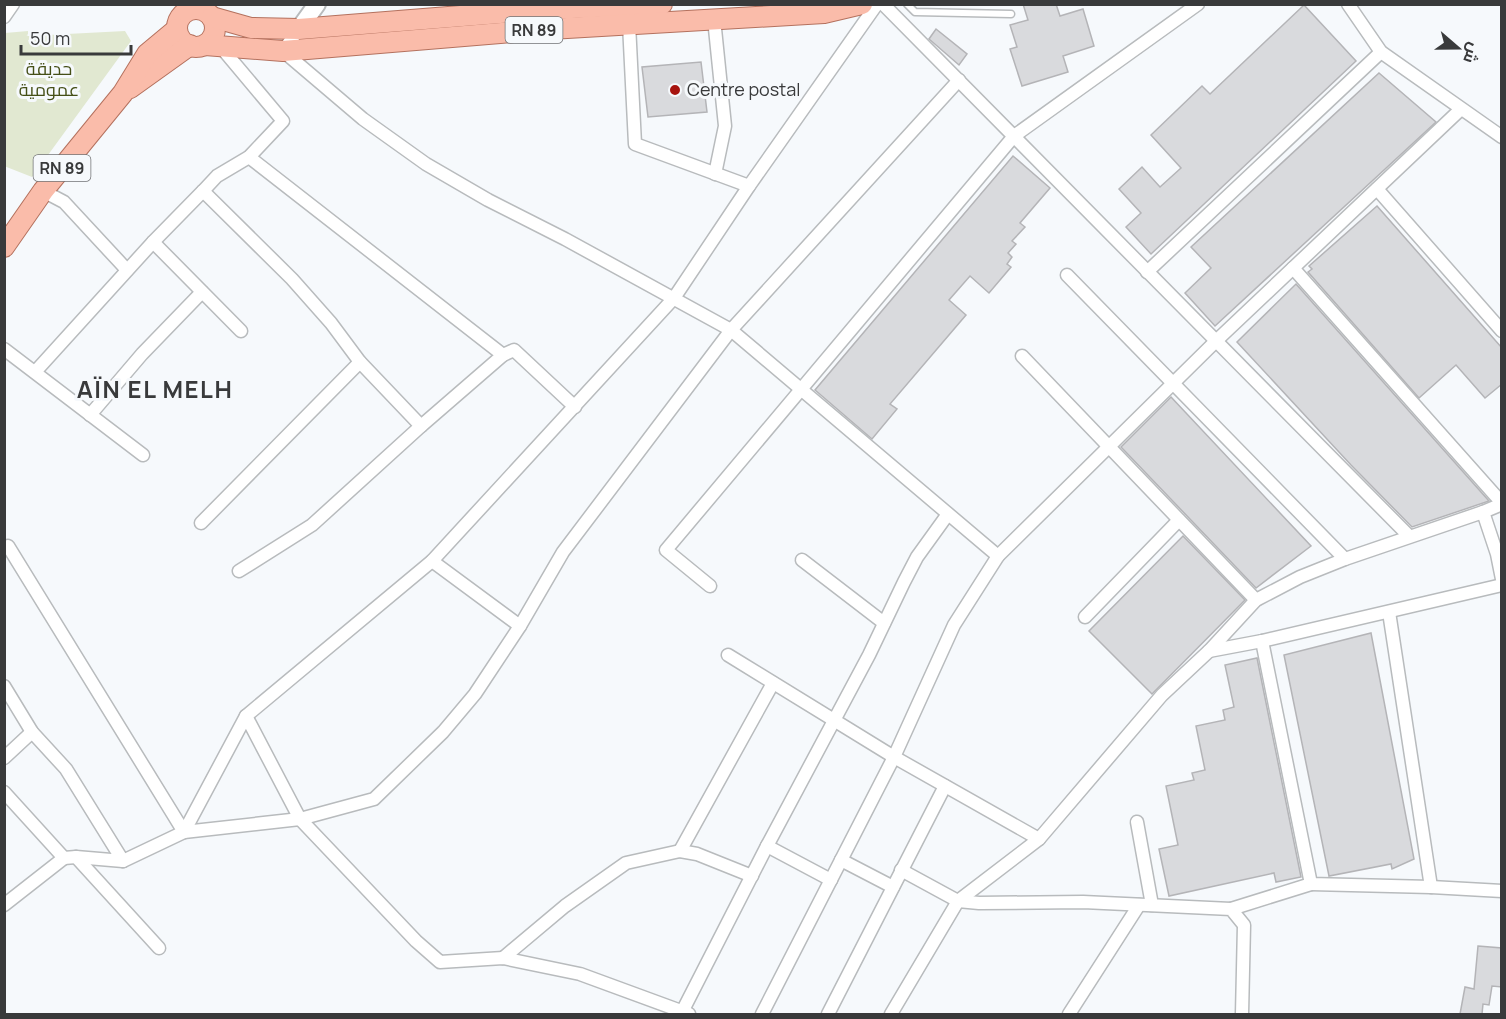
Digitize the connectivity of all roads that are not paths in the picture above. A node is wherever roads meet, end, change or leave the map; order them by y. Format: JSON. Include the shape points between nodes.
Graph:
{"nodes":[{"id":1,"x":13,"y":4,"type":"edge"},
{"id":2,"x":317,"y":4,"type":"edge"},
{"id":3,"x":662,"y":4,"type":"edge"},
{"id":4,"x":862,"y":4,"type":"edge"},
{"id":5,"x":877,"y":4,"type":"edge"},
{"id":6,"x":883,"y":4,"type":"edge"},
{"id":7,"x":907,"y":4,"type":"edge"},
{"id":8,"x":1198,"y":4,"type":"edge"},
{"id":9,"x":1348,"y":4,"type":"edge"},
{"id":10,"x":203,"y":10,"type":"edge"},
{"id":11,"x":550,"y":14,"type":"edge"},
{"id":12,"x":1011,"y":14,"type":"dead end"},
{"id":13,"x":4,"y":17,"type":"edge"},
{"id":14,"x":714,"y":19,"type":"junction"},
{"id":15,"x":630,"y":24,"type":"junction"},
{"id":16,"x":177,"y":29,"type":"junction"},
{"id":17,"x":299,"y":29,"type":"junction"},
{"id":18,"x":205,"y":45,"type":"junction"},
{"id":19,"x":284,"y":51,"type":"junction"},
{"id":20,"x":1381,"y":52,"type":"junction"},
{"id":21,"x":959,"y":80,"type":"junction"},
{"id":22,"x":123,"y":93,"type":"junction"},
{"id":23,"x":1461,"y":109,"type":"junction"},
{"id":24,"x":1014,"y":136,"type":"junction"},
{"id":25,"x":1502,"y":137,"type":"edge"},
{"id":26,"x":249,"y":157,"type":"junction"},
{"id":27,"x":716,"y":174,"type":"junction"},
{"id":28,"x":749,"y":186,"type":"junction"},
{"id":29,"x":1377,"y":189,"type":"junction"},
{"id":30,"x":43,"y":191,"type":"junction"},
{"id":31,"x":203,"y":191,"type":"junction"},
{"id":32,"x":153,"y":242,"type":"junction"},
{"id":33,"x":4,"y":247,"type":"edge"},
{"id":34,"x":1293,"y":268,"type":"junction"},
{"id":35,"x":127,"y":270,"type":"junction"},
{"id":36,"x":1147,"y":272,"type":"junction"},
{"id":37,"x":1067,"y":275,"type":"dead end"},
{"id":38,"x":202,"y":292,"type":"junction"},
{"id":39,"x":674,"y":298,"type":"junction"},
{"id":40,"x":731,"y":330,"type":"junction"},
{"id":41,"x":241,"y":331,"type":"dead end"},
{"id":42,"x":1502,"y":331,"type":"edge"},
{"id":43,"x":1216,"y":341,"type":"junction"},
{"id":44,"x":4,"y":349,"type":"edge"},
{"id":45,"x":503,"y":356,"type":"junction"},
{"id":46,"x":1022,"y":356,"type":"dead end"},
{"id":47,"x":360,"y":362,"type":"junction"},
{"id":48,"x":35,"y":372,"type":"junction"},
{"id":49,"x":1173,"y":383,"type":"junction"},
{"id":50,"x":800,"y":389,"type":"junction"},
{"id":51,"x":575,"y":407,"type":"junction"},
{"id":52,"x":90,"y":415,"type":"junction"},
{"id":53,"x":421,"y":426,"type":"junction"},
{"id":54,"x":1108,"y":446,"type":"junction"},
{"id":55,"x":143,"y":455,"type":"dead end"},
{"id":56,"x":1502,"y":504,"type":"edge"},
{"id":57,"x":1483,"y":512,"type":"junction"},
{"id":58,"x":948,"y":514,"type":"junction"},
{"id":59,"x":1179,"y":520,"type":"junction"},
{"id":60,"x":201,"y":523,"type":"dead end"},
{"id":61,"x":1409,"y":536,"type":"junction"},
{"id":62,"x":8,"y":546,"type":"dead end"},
{"id":63,"x":1499,"y":554,"type":"edge"},
{"id":64,"x":998,"y":556,"type":"junction"},
{"id":65,"x":1345,"y":559,"type":"junction"},
{"id":66,"x":802,"y":560,"type":"dead end"},
{"id":67,"x":432,"y":561,"type":"junction"},
{"id":68,"x":239,"y":571,"type":"dead end"},
{"id":69,"x":1502,"y":579,"type":"edge"},
{"id":70,"x":1502,"y":585,"type":"edge"},
{"id":71,"x":710,"y":586,"type":"dead end"},
{"id":72,"x":1256,"y":600,"type":"junction"},
{"id":73,"x":1389,"y":612,"type":"junction"},
{"id":74,"x":1085,"y":617,"type":"dead end"},
{"id":75,"x":884,"y":623,"type":"junction"},
{"id":76,"x":520,"y":626,"type":"junction"},
{"id":77,"x":1262,"y":641,"type":"junction"},
{"id":78,"x":1209,"y":651,"type":"junction"},
{"id":79,"x":729,"y":655,"type":"dead end"},
{"id":80,"x":773,"y":683,"type":"junction"},
{"id":81,"x":4,"y":686,"type":"edge"},
{"id":82,"x":246,"y":716,"type":"junction"},
{"id":83,"x":833,"y":720,"type":"junction"},
{"id":84,"x":32,"y":732,"type":"junction"},
{"id":85,"x":894,"y":757,"type":"junction"},
{"id":86,"x":4,"y":758,"type":"edge"},
{"id":87,"x":945,"y":786,"type":"junction"},
{"id":88,"x":4,"y":792,"type":"edge"},
{"id":89,"x":300,"y":819,"type":"junction"},
{"id":90,"x":1137,"y":822,"type":"dead end"},
{"id":91,"x":184,"y":832,"type":"junction"},
{"id":92,"x":1039,"y":839,"type":"junction"},
{"id":93,"x":767,"y":846,"type":"junction"},
{"id":94,"x":680,"y":851,"type":"junction"},
{"id":95,"x":70,"y":858,"type":"junction"},
{"id":96,"x":841,"y":860,"type":"junction"},
{"id":97,"x":123,"y":861,"type":"junction"},
{"id":98,"x":901,"y":870,"type":"junction"},
{"id":99,"x":752,"y":876,"type":"junction"},
{"id":100,"x":831,"y":880,"type":"junction"},
{"id":101,"x":1311,"y":884,"type":"junction"},
{"id":102,"x":1431,"y":886,"type":"junction"},
{"id":103,"x":893,"y":887,"type":"junction"},
{"id":104,"x":1502,"y":891,"type":"edge"},
{"id":105,"x":958,"y":901,"type":"junction"},
{"id":106,"x":4,"y":905,"type":"edge"},
{"id":107,"x":1139,"y":905,"type":"junction"},
{"id":108,"x":1152,"y":905,"type":"junction"},
{"id":109,"x":1231,"y":909,"type":"junction"},
{"id":110,"x":159,"y":948,"type":"dead end"},
{"id":111,"x":503,"y":958,"type":"junction"},
{"id":112,"x":684,"y":1014,"type":"edge"},
{"id":113,"x":762,"y":1014,"type":"edge"},
{"id":114,"x":828,"y":1014,"type":"edge"},
{"id":115,"x":891,"y":1014,"type":"edge"},
{"id":116,"x":1070,"y":1014,"type":"edge"},
{"id":117,"x":1242,"y":1014,"type":"edge"}],
"edges":[{"from":1,"to":13,"type":"street"},
{"from":2,"to":17,"type":"street"},
{"from":3,"to":11,"type":"main road","number":"RN 89"},
{"from":4,"to":14,"type":"main road","number":"RN 89","via":[[824,13]]},
{"from":5,"to":28,"type":"street"},
{"from":6,"to":21,"type":"street"},
{"from":7,"to":12,"type":"lane","via":[[915,12]]},
{"from":8,"to":24,"type":"street"},
{"from":9,"to":20,"type":"street"},
{"from":10,"to":16,"type":"main road","via":[[193,9],[181,16]]},
{"from":10,"to":17,"type":"main road","number":"RN 89","via":[[250,28]]},
{"from":10,"to":18,"type":"main road","via":[[215,23],[214,35]]},
{"from":11,"to":15,"type":"main road","number":"RN 89"},
{"from":11,"to":17,"type":"main road","number":"RN 89"},
{"from":11,"to":19,"type":"main road","number":"RN 89"},
{"from":14,"to":15,"type":"main road","number":"RN 89"},
{"from":14,"to":27,"type":"street","via":[[725,126]]},
{"from":15,"to":27,"type":"street","via":[[635,144]]},
{"from":16,"to":18,"type":"main road","via":[[181,39]]},
{"from":16,"to":22,"type":"main road","number":"RN 89","via":[[147,54]]},
{"from":17,"to":19,"type":"street"},
{"from":18,"to":19,"type":"main road","number":"RN 89"},
{"from":18,"to":22,"type":"main road","number":"RN 89"},
{"from":18,"to":26,"type":"street","via":[[283,121]]},
{"from":19,"to":39,"type":"street","via":[[363,119],[426,164]]},
{"from":20,"to":23,"type":"street"},
{"from":20,"to":36,"type":"street"},
{"from":21,"to":24,"type":"street"},
{"from":21,"to":40,"type":"street"},
{"from":22,"to":30,"type":"main road","number":"RN 89"},
{"from":23,"to":25,"type":"street"},
{"from":23,"to":29,"type":"street"},
{"from":24,"to":36,"type":"street"},
{"from":24,"to":50,"type":"street"},
{"from":26,"to":31,"type":"street","via":[[217,176]]},
{"from":26,"to":45,"type":"street"},
{"from":27,"to":28,"type":"street"},
{"from":28,"to":39,"type":"street"},
{"from":29,"to":34,"type":"street"},
{"from":29,"to":42,"type":"street"},
{"from":30,"to":33,"type":"main road","number":"RN 89"},
{"from":30,"to":35,"type":"street","via":[[64,202]]},
{"from":31,"to":32,"type":"street"},
{"from":31,"to":47,"type":"street","via":[[292,279]]},
{"from":32,"to":35,"type":"street"},
{"from":32,"to":38,"type":"street"},
{"from":34,"to":43,"type":"street"},
{"from":34,"to":56,"type":"street"},
{"from":35,"to":48,"type":"street"},
{"from":36,"to":43,"type":"street"},
{"from":37,"to":49,"type":"street"},
{"from":38,"to":41,"type":"street"},
{"from":38,"to":52,"type":"street"},
{"from":39,"to":40,"type":"street"},
{"from":39,"to":51,"type":"street"},
{"from":40,"to":50,"type":"street"},
{"from":40,"to":76,"type":"street","via":[[563,552]]},
{"from":43,"to":49,"type":"street"},
{"from":43,"to":61,"type":"street"},
{"from":44,"to":48,"type":"street"},
{"from":45,"to":51,"type":"street","via":[[514,350]]},
{"from":45,"to":53,"type":"street"},
{"from":46,"to":54,"type":"street"},
{"from":47,"to":53,"type":"street"},
{"from":47,"to":60,"type":"street"},
{"from":48,"to":52,"type":"street"},
{"from":49,"to":54,"type":"street"},
{"from":49,"to":65,"type":"street"},
{"from":50,"to":58,"type":"street"},
{"from":50,"to":71,"type":"street","via":[[666,550]]},
{"from":51,"to":67,"type":"street"},
{"from":52,"to":55,"type":"street"},
{"from":53,"to":68,"type":"street","via":[[312,525]]},
{"from":54,"to":59,"type":"street"},
{"from":54,"to":64,"type":"street"},
{"from":56,"to":57,"type":"street"},
{"from":57,"to":61,"type":"street"},
{"from":57,"to":63,"type":"street"},
{"from":58,"to":64,"type":"street"},
{"from":58,"to":75,"type":"street","via":[[917,557]]},
{"from":59,"to":72,"type":"street"},
{"from":59,"to":74,"type":"street"},
{"from":61,"to":65,"type":"street"},
{"from":62,"to":91,"type":"street"},
{"from":63,"to":69,"type":"street"},
{"from":64,"to":85,"type":"street","via":[[954,625]]},
{"from":65,"to":72,"type":"street"},
{"from":66,"to":75,"type":"street"},
{"from":67,"to":76,"type":"street"},
{"from":67,"to":82,"type":"street"},
{"from":70,"to":73,"type":"street"},
{"from":72,"to":78,"type":"street"},
{"from":73,"to":77,"type":"street"},
{"from":73,"to":102,"type":"street"},
{"from":75,"to":83,"type":"street"},
{"from":76,"to":89,"type":"street","via":[[475,694],[374,799]]},
{"from":77,"to":78,"type":"street"},
{"from":77,"to":101,"type":"street"},
{"from":78,"to":92,"type":"street","via":[[1162,695]]},
{"from":79,"to":80,"type":"street"},
{"from":80,"to":83,"type":"street"},
{"from":80,"to":94,"type":"street"},
{"from":81,"to":84,"type":"street"},
{"from":82,"to":89,"type":"street"},
{"from":82,"to":91,"type":"street"},
{"from":83,"to":85,"type":"street"},
{"from":83,"to":93,"type":"street"},
{"from":84,"to":86,"type":"street"},
{"from":84,"to":97,"type":"street","via":[[66,769]]},
{"from":85,"to":87,"type":"street"},
{"from":85,"to":96,"type":"street"},
{"from":87,"to":92,"type":"street"},
{"from":87,"to":98,"type":"street"},
{"from":88,"to":95,"type":"street"},
{"from":89,"to":91,"type":"street"},
{"from":89,"to":111,"type":"street","via":[[440,962]]},
{"from":90,"to":108,"type":"street"},
{"from":91,"to":97,"type":"street"},
{"from":92,"to":105,"type":"street"},
{"from":93,"to":99,"type":"street"},
{"from":93,"to":100,"type":"street"},
{"from":94,"to":99,"type":"street"},
{"from":94,"to":111,"type":"street","via":[[626,863],[565,906]]},
{"from":95,"to":97,"type":"street"},
{"from":95,"to":106,"type":"street"},
{"from":95,"to":110,"type":"street"},
{"from":96,"to":100,"type":"street"},
{"from":96,"to":103,"type":"street"},
{"from":98,"to":103,"type":"street"},
{"from":98,"to":105,"type":"street"},
{"from":99,"to":112,"type":"street"},
{"from":100,"to":113,"type":"street"},
{"from":101,"to":102,"type":"street"},
{"from":101,"to":109,"type":"street"},
{"from":102,"to":104,"type":"street"},
{"from":103,"to":114,"type":"street"},
{"from":105,"to":107,"type":"street"},
{"from":105,"to":115,"type":"street"},
{"from":107,"to":108,"type":"street"},
{"from":107,"to":116,"type":"street"},
{"from":108,"to":109,"type":"street"},
{"from":109,"to":117,"type":"street","via":[[1244,925]]},
{"from":111,"to":112,"type":"street","via":[[580,974]]}]}
